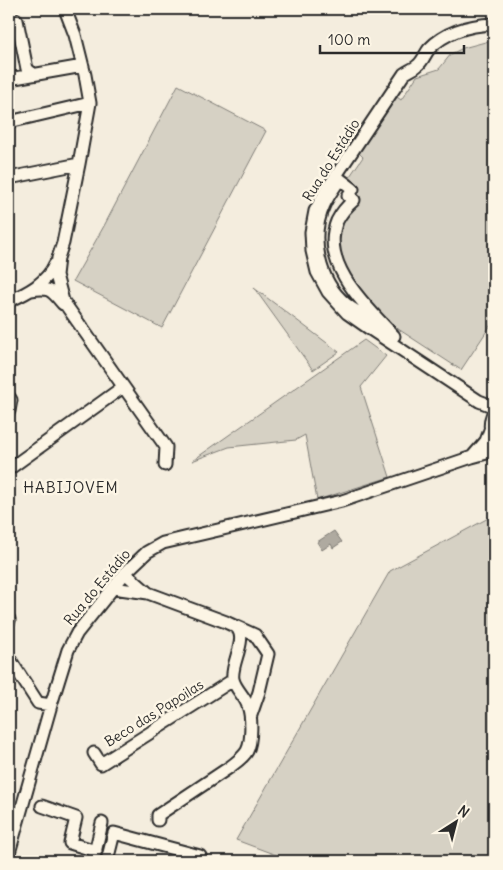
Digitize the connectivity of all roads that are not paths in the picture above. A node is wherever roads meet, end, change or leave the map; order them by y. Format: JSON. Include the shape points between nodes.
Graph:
{"nodes":[{"id":1,"x":65,"y":9,"type":"edge"},
{"id":2,"x":9,"y":16,"type":"edge"},
{"id":3,"x":494,"y":24,"type":"edge"},
{"id":4,"x":83,"y":66,"type":"junction"},
{"id":5,"x":32,"y":74,"type":"junction"},
{"id":6,"x":9,"y":79,"type":"edge"},
{"id":7,"x":90,"y":103,"type":"junction"},
{"id":8,"x":9,"y":122,"type":"edge"},
{"id":9,"x":79,"y":164,"type":"junction"},
{"id":10,"x":9,"y":178,"type":"edge"},
{"id":11,"x":340,"y":180,"type":"joint"},
{"id":12,"x":58,"y":258,"type":"junction"},
{"id":13,"x":31,"y":290,"type":"junction"},
{"id":14,"x":9,"y":301,"type":"edge"},
{"id":15,"x":74,"y":317,"type":"junction"},
{"id":16,"x":123,"y":387,"type":"junction"},
{"id":17,"x":9,"y":397,"type":"edge"},
{"id":18,"x":494,"y":406,"type":"edge"},
{"id":19,"x":9,"y":411,"type":"edge"},
{"id":20,"x":494,"y":411,"type":"edge"},
{"id":21,"x":492,"y":435,"type":"edge"},
{"id":22,"x":494,"y":451,"type":"edge"},
{"id":23,"x":472,"y":457,"type":"junction"},
{"id":24,"x":165,"y":465,"type":"dead end"},
{"id":25,"x":9,"y":469,"type":"edge"},
{"id":26,"x":125,"y":573,"type":"junction"},
{"id":27,"x":114,"y":588,"type":"junction"},
{"id":28,"x":148,"y":593,"type":"junction"},
{"id":29,"x":226,"y":622,"type":"junction"},
{"id":30,"x":9,"y":658,"type":"edge"},
{"id":31,"x":233,"y":680,"type":"junction"},
{"id":32,"x":50,"y":705,"type":"junction"},
{"id":33,"x":250,"y":717,"type":"junction"},
{"id":34,"x":94,"y":753,"type":"dead end"},
{"id":35,"x":42,"y":806,"type":"dead end"},
{"id":36,"x":158,"y":820,"type":"dead end"},
{"id":37,"x":102,"y":823,"type":"dead end"},
{"id":38,"x":9,"y":853,"type":"edge"},
{"id":39,"x":95,"y":856,"type":"edge"},
{"id":40,"x":107,"y":861,"type":"edge"},
{"id":41,"x":198,"y":861,"type":"edge"}],
"edges":[{"from":1,"to":4,"type":"street"},
{"from":2,"to":5,"type":"street","via":[[17,20],[27,69]]},
{"from":3,"to":18,"type":"street","name":"Rua do Estádio","via":[[466,28],[439,40],[418,65],[404,74],[325,192],[315,211],[311,232],[317,272],[328,292],[348,313],[479,402]]},
{"from":4,"to":5,"type":"street"},
{"from":4,"to":7,"type":"street"},
{"from":5,"to":6,"type":"street"},
{"from":7,"to":8,"type":"street"},
{"from":7,"to":9,"type":"street"},
{"from":9,"to":10,"type":"street"},
{"from":9,"to":12,"type":"street"},
{"from":11,"to":11,"type":"street","via":[[318,221],[317,250],[321,265],[335,293],[345,303],[394,336],[352,288],[337,260],[333,235],[344,209],[354,200],[348,196],[353,189]]},
{"from":12,"to":13,"type":"street","via":[[53,270]]},
{"from":12,"to":15,"type":"street","via":[[56,275],[63,301]]},
{"from":13,"to":14,"type":"street"},
{"from":13,"to":15,"type":"street","via":[[49,289]]},
{"from":15,"to":16,"type":"street"},
{"from":16,"to":24,"type":"street","via":[[166,447]]},
{"from":16,"to":25,"type":"street"},
{"from":17,"to":19,"type":"street"},
{"from":20,"to":21,"type":"street"},
{"from":21,"to":23,"type":"street"},
{"from":22,"to":23,"type":"street","name":"Rua do Estádio"},
{"from":23,"to":26,"type":"street","name":"Rua do Estádio","via":[[342,501],[163,543],[147,552]]},
{"from":26,"to":27,"type":"street","name":"Rua do Estádio"},
{"from":26,"to":28,"type":"street"},
{"from":27,"to":28,"type":"street"},
{"from":27,"to":32,"type":"street","name":"Rua do Estádio","via":[[72,642]]},
{"from":28,"to":29,"type":"street"},
{"from":29,"to":31,"type":"street","via":[[237,628],[240,635]]},
{"from":29,"to":33,"type":"street","via":[[255,635],[268,654]]},
{"from":30,"to":32,"type":"street","via":[[38,703]]},
{"from":31,"to":33,"type":"street","via":[[248,705]]},
{"from":31,"to":34,"type":"street","name":"Beco das Papoilas","via":[[101,764]]},
{"from":32,"to":38,"type":"street","name":"Rua do Estádio"},
{"from":33,"to":36,"type":"street","via":[[250,742],[240,759],[158,815]]},
{"from":35,"to":39,"type":"street","via":[[76,818],[70,843]]},
{"from":37,"to":39,"type":"street"},
{"from":40,"to":41,"type":"street","via":[[114,833],[200,856]]}]}
